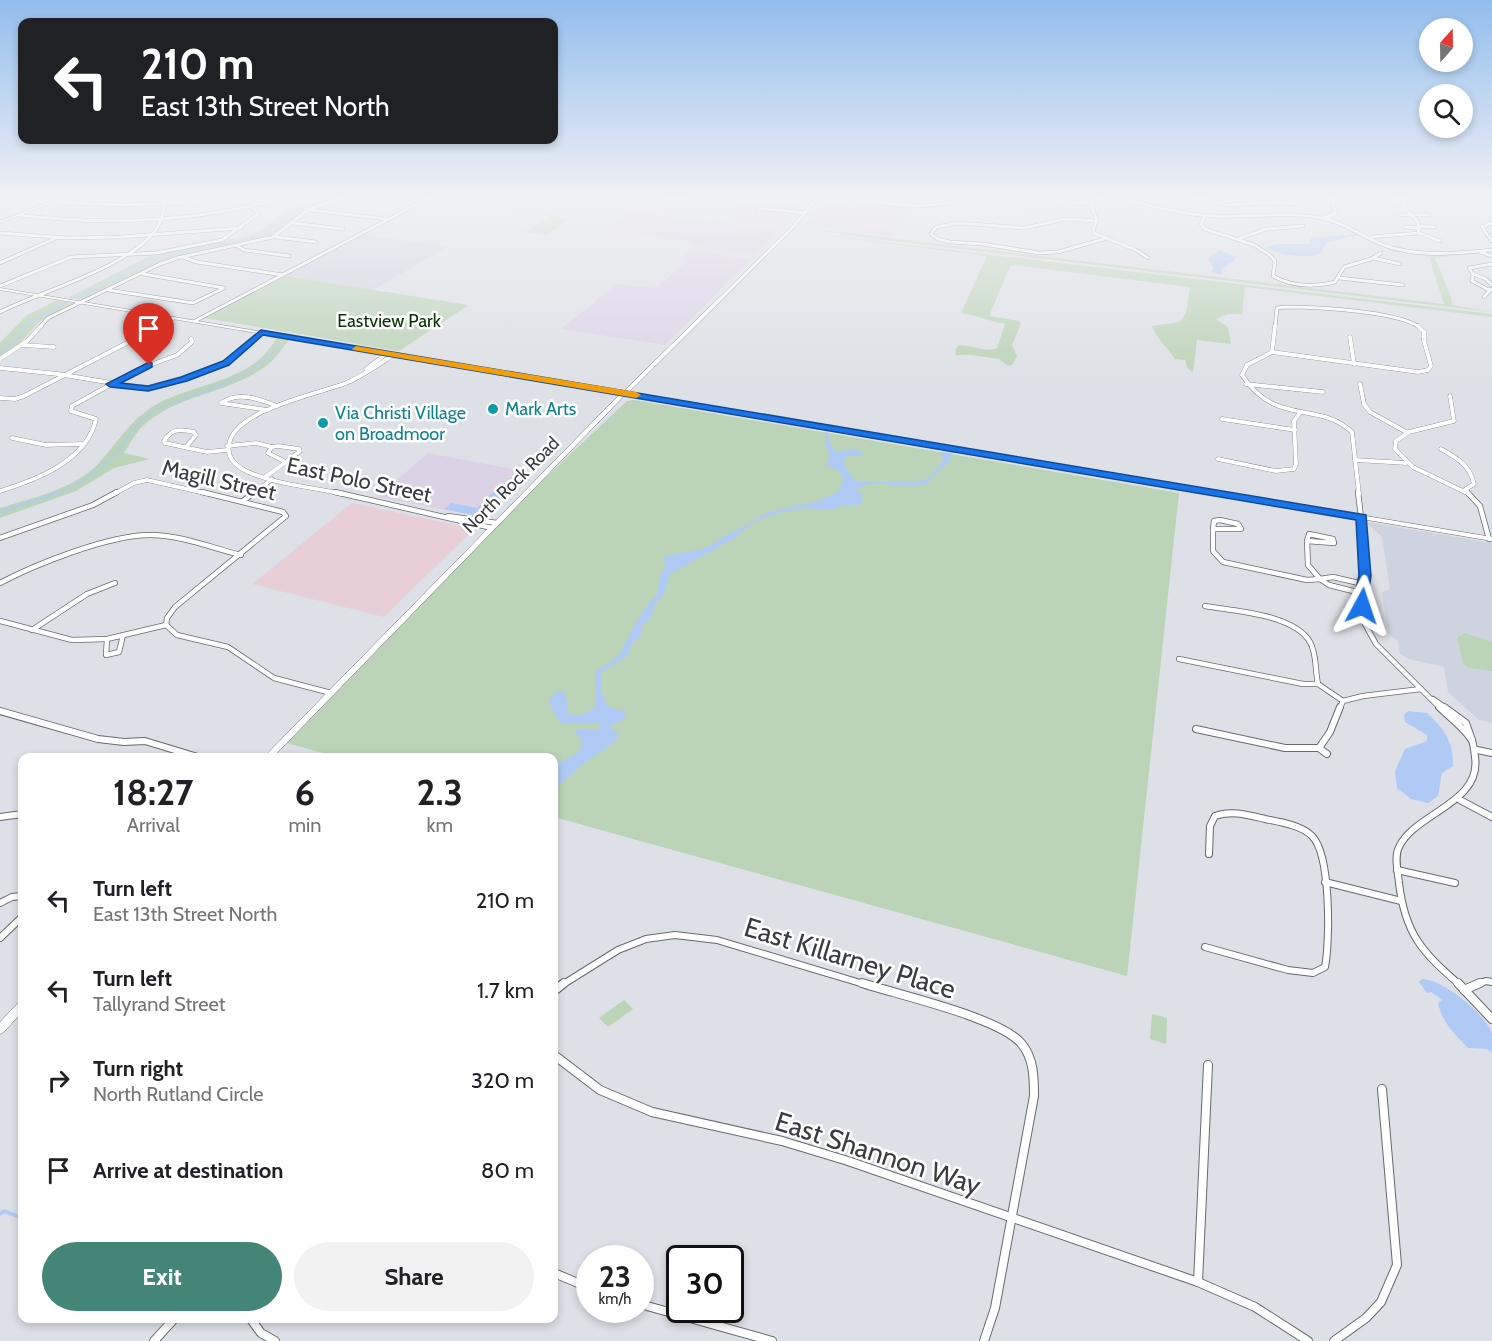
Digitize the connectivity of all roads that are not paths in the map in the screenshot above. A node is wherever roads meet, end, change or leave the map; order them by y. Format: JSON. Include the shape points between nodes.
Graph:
{"nodes":[{"id":1,"x":63,"y":260,"type":"edge"},
{"id":2,"x":113,"y":260,"type":"edge"},
{"id":3,"x":175,"y":260,"type":"edge"},
{"id":4,"x":190,"y":260,"type":"edge"},
{"id":5,"x":313,"y":260,"type":"edge"},
{"id":6,"x":758,"y":260,"type":"edge"},
{"id":7,"x":1274,"y":260,"type":"edge"},
{"id":8,"x":1368,"y":260,"type":"edge"},
{"id":9,"x":1380,"y":260,"type":"edge"},
{"id":10,"x":1400,"y":264,"type":"dead end"},
{"id":11,"x":1492,"y":264,"type":"edge"},
{"id":12,"x":142,"y":274,"type":"junction"},
{"id":13,"x":1473,"y":274,"type":"junction"},
{"id":14,"x":283,"y":275,"type":"junction"},
{"id":15,"x":1339,"y":278,"type":"junction"},
{"id":16,"x":1403,"y":285,"type":"dead end"},
{"id":17,"x":0,"y":287,"type":"edge"},
{"id":18,"x":1491,"y":288,"type":"edge"},
{"id":19,"x":108,"y":290,"type":"junction"},
{"id":20,"x":38,"y":295,"type":"junction"},
{"id":21,"x":1484,"y":297,"type":"dead end"},
{"id":22,"x":82,"y":302,"type":"junction"},
{"id":23,"x":0,"y":312,"type":"edge"},
{"id":24,"x":174,"y":318,"type":"junction"},
{"id":25,"x":195,"y":321,"type":"junction"},
{"id":26,"x":261,"y":332,"type":"junction"},
{"id":27,"x":1350,"y":337,"type":"dead end"},
{"id":28,"x":191,"y":339,"type":"dead end"},
{"id":29,"x":22,"y":345,"type":"junction"},
{"id":30,"x":54,"y":347,"type":"dead end"},
{"id":31,"x":1272,"y":351,"type":"junction"},
{"id":32,"x":389,"y":354,"type":"junction"},
{"id":33,"x":0,"y":359,"type":"edge"},
{"id":34,"x":1354,"y":364,"type":"junction"},
{"id":35,"x":0,"y":368,"type":"edge"},
{"id":36,"x":63,"y":375,"type":"junction"},
{"id":37,"x":110,"y":384,"type":"junction"},
{"id":38,"x":1246,"y":384,"type":"junction"},
{"id":39,"x":1359,"y":384,"type":"dead end"},
{"id":40,"x":1323,"y":392,"type":"dead end"},
{"id":41,"x":624,"y":393,"type":"junction"},
{"id":42,"x":1450,"y":396,"type":"dead end"},
{"id":43,"x":0,"y":398,"type":"edge"},
{"id":44,"x":277,"y":406,"type":"junction"},
{"id":45,"x":267,"y":410,"type":"junction"},
{"id":46,"x":1299,"y":414,"type":"junction"},
{"id":47,"x":1222,"y":418,"type":"dead end"},
{"id":48,"x":1295,"y":430,"type":"junction"},
{"id":49,"x":1408,"y":433,"type":"junction"},
{"id":50,"x":12,"y":438,"type":"dead end"},
{"id":51,"x":82,"y":444,"type":"junction"},
{"id":52,"x":186,"y":447,"type":"junction"},
{"id":53,"x":272,"y":447,"type":"junction"},
{"id":54,"x":227,"y":448,"type":"junction"},
{"id":55,"x":1441,"y":449,"type":"dead end"},
{"id":56,"x":1218,"y":459,"type":"dead end"},
{"id":57,"x":1356,"y":460,"type":"junction"},
{"id":58,"x":286,"y":462,"type":"junction"},
{"id":59,"x":1406,"y":463,"type":"junction"},
{"id":60,"x":265,"y":477,"type":"junction"},
{"id":61,"x":272,"y":479,"type":"junction"},
{"id":62,"x":0,"y":491,"type":"edge"},
{"id":63,"x":1462,"y":491,"type":"junction"},
{"id":64,"x":243,"y":501,"type":"junction"},
{"id":65,"x":1362,"y":517,"type":"junction"},
{"id":66,"x":494,"y":526,"type":"junction"},
{"id":67,"x":1213,"y":529,"type":"junction"},
{"id":68,"x":0,"y":538,"type":"edge"},
{"id":69,"x":1490,"y":539,"type":"edge"},
{"id":70,"x":1307,"y":541,"type":"junction"},
{"id":71,"x":241,"y":555,"type":"junction"},
{"id":72,"x":1320,"y":579,"type":"junction"},
{"id":73,"x":0,"y":583,"type":"edge"},
{"id":74,"x":116,"y":583,"type":"dead end"},
{"id":75,"x":1363,"y":584,"type":"junction"},
{"id":76,"x":1361,"y":593,"type":"junction"},
{"id":77,"x":1205,"y":606,"type":"dead end"},
{"id":78,"x":0,"y":621,"type":"edge"},
{"id":79,"x":1301,"y":624,"type":"dead end"},
{"id":80,"x":166,"y":625,"type":"junction"},
{"id":81,"x":1294,"y":627,"type":"junction"},
{"id":82,"x":32,"y":630,"type":"junction"},
{"id":83,"x":123,"y":636,"type":"junction"},
{"id":84,"x":107,"y":639,"type":"junction"},
{"id":85,"x":1179,"y":659,"type":"dead end"},
{"id":86,"x":1318,"y":684,"type":"junction"},
{"id":87,"x":1421,"y":689,"type":"junction"},
{"id":88,"x":331,"y":693,"type":"junction"},
{"id":89,"x":1431,"y":699,"type":"junction"},
{"id":90,"x":1343,"y":701,"type":"junction"},
{"id":91,"x":0,"y":711,"type":"edge"},
{"id":92,"x":1196,"y":729,"type":"dead end"},
{"id":93,"x":1472,"y":741,"type":"junction"},
{"id":94,"x":1319,"y":748,"type":"junction"},
{"id":95,"x":1477,"y":750,"type":"junction"},
{"id":96,"x":185,"y":753,"type":"edge"},
{"id":97,"x":272,"y":753,"type":"edge"},
{"id":98,"x":1492,"y":753,"type":"edge"},
{"id":99,"x":1327,"y":754,"type":"dead end"},
{"id":100,"x":1460,"y":800,"type":"junction"},
{"id":101,"x":18,"y":815,"type":"edge"},
{"id":102,"x":0,"y":817,"type":"edge"},
{"id":103,"x":1492,"y":817,"type":"edge"},
{"id":104,"x":1209,"y":854,"type":"dead end"},
{"id":105,"x":1397,"y":870,"type":"junction"},
{"id":106,"x":1325,"y":882,"type":"junction"},
{"id":107,"x":1455,"y":883,"type":"dead end"},
{"id":108,"x":18,"y":896,"type":"edge"},
{"id":109,"x":1401,"y":901,"type":"junction"},
{"id":110,"x":0,"y":903,"type":"edge"},
{"id":111,"x":18,"y":920,"type":"edge"},
{"id":112,"x":0,"y":936,"type":"edge"},
{"id":113,"x":657,"y":937,"type":"joint"},
{"id":114,"x":1205,"y":947,"type":"dead end"},
{"id":115,"x":1492,"y":982,"type":"edge"},
{"id":116,"x":558,"y":988,"type":"edge"},
{"id":117,"x":1464,"y":990,"type":"junction"},
{"id":118,"x":18,"y":1010,"type":"edge"},
{"id":119,"x":1492,"y":1019,"type":"edge"},
{"id":120,"x":0,"y":1029,"type":"edge"},
{"id":121,"x":558,"y":1057,"type":"edge"},
{"id":122,"x":1208,"y":1065,"type":"dead end"},
{"id":123,"x":1382,"y":1089,"type":"dead end"},
{"id":124,"x":1011,"y":1218,"type":"junction"},
{"id":125,"x":558,"y":1275,"type":"edge"},
{"id":126,"x":576,"y":1282,"type":"edge"},
{"id":127,"x":1198,"y":1282,"type":"junction"},
{"id":128,"x":654,"y":1308,"type":"edge"},
{"id":129,"x":171,"y":1323,"type":"edge"},
{"id":130,"x":254,"y":1323,"type":"edge"},
{"id":131,"x":154,"y":1341,"type":"edge"},
{"id":132,"x":275,"y":1341,"type":"edge"},
{"id":133,"x":772,"y":1341,"type":"edge"},
{"id":134,"x":984,"y":1341,"type":"edge"},
{"id":135,"x":1308,"y":1341,"type":"edge"},
{"id":136,"x":1334,"y":1341,"type":"edge"}],
"edges":[{"from":1,"to":17,"type":"street"},
{"from":2,"to":20,"type":"street"},
{"from":3,"to":12,"type":"street"},
{"from":4,"to":14,"type":"street"},
{"from":5,"to":14,"type":"street"},
{"from":6,"to":41,"type":"main road","name":"North Rock Road"},
{"from":7,"to":15,"type":"street","via":[[1273,276],[1282,281],[1325,284]]},
{"from":8,"to":15,"type":"street","via":[[1344,267]]},
{"from":9,"to":10,"type":"street"},
{"from":11,"to":13,"type":"street","via":[[1471,267]]},
{"from":12,"to":19,"type":"street"},
{"from":12,"to":19,"type":"street","via":[[224,288],[193,303]]},
{"from":13,"to":18,"type":"street","via":[[1486,279]]},
{"from":13,"to":18,"type":"street","via":[[1472,280]]},
{"from":14,"to":25,"type":"street"},
{"from":15,"to":16,"type":"street"},
{"from":17,"to":20,"type":"main road"},
{"from":18,"to":21,"type":"street"},
{"from":19,"to":22,"type":"street"},
{"from":20,"to":22,"type":"main road"},
{"from":20,"to":23,"type":"street"},
{"from":22,"to":24,"type":"main road"},
{"from":22,"to":29,"type":"street","via":[[48,318]]},
{"from":24,"to":25,"type":"main road"},
{"from":24,"to":36,"type":"street"},
{"from":25,"to":26,"type":"main road"},
{"from":26,"to":32,"type":"main road"},
{"from":26,"to":37,"type":"street","via":[[226,363],[184,379],[148,389]]},
{"from":27,"to":34,"type":"street"},
{"from":28,"to":37,"type":"street","via":[[177,355]]},
{"from":29,"to":30,"type":"street"},
{"from":29,"to":33,"type":"street"},
{"from":31,"to":34,"type":"street"},
{"from":31,"to":34,"type":"street","via":[[1277,308],[1301,306],[1418,325],[1424,332],[1431,366],[1420,371]]},
{"from":31,"to":38,"type":"street","via":[[1247,365],[1242,375]]},
{"from":32,"to":41,"type":"main road"},
{"from":32,"to":44,"type":"street","via":[[346,383]]},
{"from":35,"to":36,"type":"street"},
{"from":36,"to":37,"type":"street"},
{"from":36,"to":43,"type":"street","via":[[15,399]]},
{"from":37,"to":51,"type":"street","via":[[72,406],[72,411],[96,418],[95,427]]},
{"from":38,"to":40,"type":"street"},
{"from":38,"to":46,"type":"street","via":[[1262,399]]},
{"from":39,"to":49,"type":"street","via":[[1363,403],[1370,412]]},
{"from":41,"to":65,"type":"main road"},
{"from":41,"to":66,"type":"main road","name":"North Rock Road"},
{"from":42,"to":49,"type":"street","via":[[1456,419],[1453,422]]},
{"from":44,"to":45,"type":"street"},
{"from":44,"to":45,"type":"street","via":[[237,397],[221,403]]},
{"from":45,"to":54,"type":"street","via":[[240,426]]},
{"from":46,"to":48,"type":"street","via":[[1294,421]]},
{"from":46,"to":57,"type":"street","via":[[1349,427]]},
{"from":47,"to":48,"type":"street"},
{"from":48,"to":56,"type":"street","via":[[1294,469]]},
{"from":49,"to":59,"type":"street","via":[[1395,443]]},
{"from":50,"to":51,"type":"street","via":[[45,445]]},
{"from":51,"to":62,"type":"street","via":[[56,472]]},
{"from":52,"to":52,"type":"street","via":[[164,441],[174,430],[196,433]]},
{"from":52,"to":54,"type":"street","via":[[207,452]]},
{"from":53,"to":54,"type":"street","via":[[256,443]]},
{"from":53,"to":58,"type":"street","via":[[268,453]]},
{"from":53,"to":58,"type":"street","via":[[299,449]]},
{"from":54,"to":60,"type":"street","name":"East Polo Street","via":[[229,457],[241,468]]},
{"from":55,"to":63,"type":"street","via":[[1470,470],[1474,484]]},
{"from":57,"to":59,"type":"street"},
{"from":57,"to":65,"type":"street"},
{"from":58,"to":60,"type":"street"},
{"from":59,"to":63,"type":"street"},
{"from":60,"to":61,"type":"street","name":"East Polo Street"},
{"from":61,"to":64,"type":"street"},
{"from":61,"to":66,"type":"street","name":"East Polo Street"},
{"from":63,"to":69,"type":"street","via":[[1478,503]]},
{"from":64,"to":68,"type":"street","name":"Magill Street","via":[[143,481],[93,505]]},
{"from":64,"to":71,"type":"street","name":"Magill Street","via":[[275,508],[286,516]]},
{"from":65,"to":69,"type":"main road"},
{"from":65,"to":75,"type":"street"},
{"from":66,"to":88,"type":"main road","name":"North Rock Road"},
{"from":67,"to":67,"type":"street","via":[[1236,531],[1241,529],[1238,524],[1220,520],[1214,521]]},
{"from":67,"to":72,"type":"street","via":[[1214,555],[1223,562],[1307,580]]},
{"from":70,"to":70,"type":"street","via":[[1309,534],[1334,540],[1332,544]]},
{"from":70,"to":72,"type":"street","via":[[1308,565]]},
{"from":71,"to":73,"type":"street","via":[[162,536],[137,536],[22,572]]},
{"from":71,"to":80,"type":"street","via":[[175,606]]},
{"from":72,"to":75,"type":"street","via":[[1333,577]]},
{"from":72,"to":76,"type":"street"},
{"from":74,"to":82,"type":"street","via":[[87,594]]},
{"from":75,"to":76,"type":"street"},
{"from":76,"to":87,"type":"street","via":[[1365,624],[1376,644]]},
{"from":77,"to":81,"type":"street"},
{"from":78,"to":82,"type":"street"},
{"from":79,"to":81,"type":"street"},
{"from":80,"to":83,"type":"street"},
{"from":80,"to":88,"type":"street","via":[[177,635],[228,647],[274,678]]},
{"from":81,"to":86,"type":"street","via":[[1312,644]]},
{"from":82,"to":84,"type":"street","via":[[72,640]]},
{"from":83,"to":84,"type":"street"},
{"from":83,"to":84,"type":"street","via":[[119,652],[113,655],[106,655]]},
{"from":85,"to":86,"type":"street"},
{"from":86,"to":90,"type":"street"},
{"from":87,"to":89,"type":"street"},
{"from":87,"to":90,"type":"street"},
{"from":88,"to":97,"type":"main road","name":"North Rock Road"},
{"from":89,"to":93,"type":"street"},
{"from":89,"to":93,"type":"street","via":[[1466,723]]},
{"from":90,"to":94,"type":"street","via":[[1334,717],[1331,735]]},
{"from":91,"to":96,"type":"street","via":[[98,739],[145,741]]},
{"from":92,"to":94,"type":"street","via":[[1285,748]]},
{"from":93,"to":95,"type":"street"},
{"from":94,"to":99,"type":"street"},
{"from":95,"to":98,"type":"street"},
{"from":95,"to":100,"type":"street","via":[[1481,775],[1473,791]]},
{"from":100,"to":103,"type":"street"},
{"from":100,"to":105,"type":"street","via":[[1410,832],[1398,847]]},
{"from":101,"to":102,"type":"street"},
{"from":104,"to":106,"type":"street","via":[[1210,826],[1215,816],[1226,812],[1249,816],[1311,835],[1322,850]]},
{"from":105,"to":107,"type":"street"},
{"from":105,"to":109,"type":"street"},
{"from":106,"to":109,"type":"street"},
{"from":106,"to":114,"type":"street","via":[[1325,967],[1313,973],[1288,970]]},
{"from":108,"to":110,"type":"street"},
{"from":109,"to":117,"type":"street","via":[[1413,938]]},
{"from":111,"to":112,"type":"street"},
{"from":113,"to":116,"type":"street","via":[[631,944],[593,963]]},
{"from":113,"to":124,"type":"street","name":"East Killarney Place","via":[[717,940],[1004,1029],[1030,1056],[1034,1071],[1034,1096]]},
{"from":115,"to":117,"type":"street"},
{"from":117,"to":119,"type":"street"},
{"from":118,"to":120,"type":"main road"},
{"from":121,"to":124,"type":"street","name":"East Shannon Way","via":[[600,1090],[652,1112],[782,1141]]},
{"from":122,"to":127,"type":"street"},
{"from":123,"to":136,"type":"street","via":[[1397,1265],[1391,1287],[1376,1310]]},
{"from":124,"to":127,"type":"street","name":"East Shannon Way"},
{"from":124,"to":134,"type":"street","via":[[995,1308]]},
{"from":125,"to":126,"type":"street"},
{"from":127,"to":135,"type":"street","via":[[1253,1303]]},
{"from":128,"to":133,"type":"street"},
{"from":129,"to":131,"type":"street"},
{"from":130,"to":132,"type":"street"}]}
